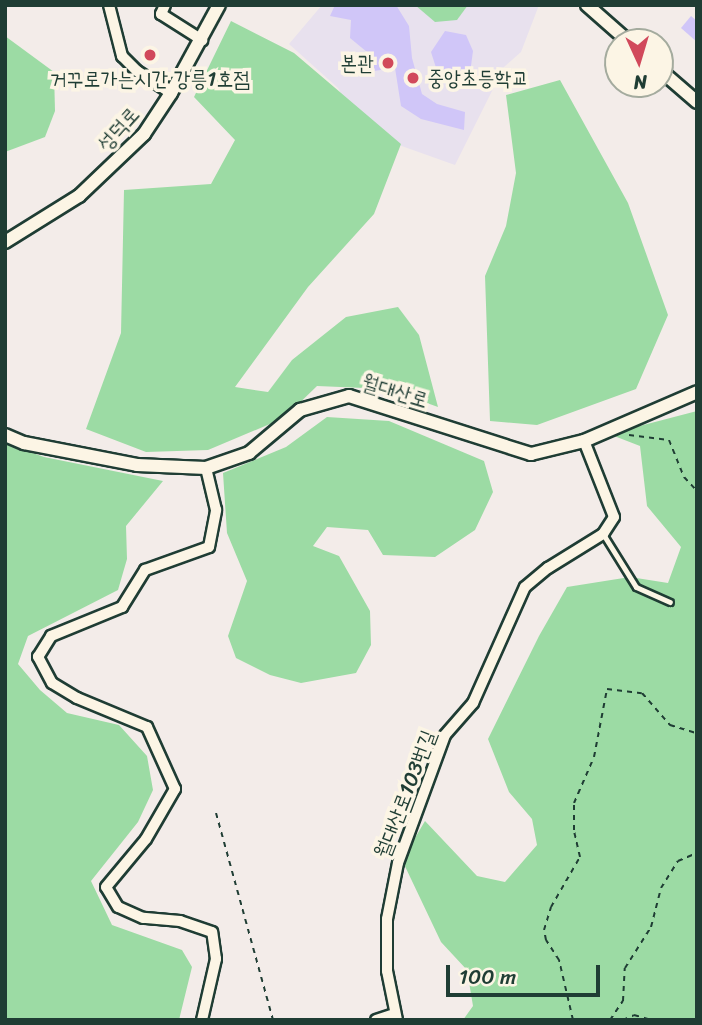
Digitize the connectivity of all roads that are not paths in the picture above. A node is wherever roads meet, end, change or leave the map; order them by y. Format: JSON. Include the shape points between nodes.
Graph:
{"nodes":[{"id":1,"x":109,"y":5,"type":"edge"},
{"id":2,"x":165,"y":5,"type":"edge"},
{"id":3,"x":219,"y":5,"type":"edge"},
{"id":4,"x":587,"y":5,"type":"edge"},
{"id":5,"x":613,"y":28,"type":"edge"},
{"id":6,"x":202,"y":40,"type":"junction"},
{"id":7,"x":674,"y":82,"type":"edge"},
{"id":8,"x":171,"y":93,"type":"junction"},
{"id":9,"x":697,"y":102,"type":"edge"},
{"id":10,"x":5,"y":242,"type":"edge"},
{"id":11,"x":697,"y":393,"type":"edge"},
{"id":12,"x":5,"y":435,"type":"edge"},
{"id":13,"x":584,"y":440,"type":"junction"},
{"id":14,"x":206,"y":468,"type":"junction"},
{"id":15,"x":603,"y":534,"type":"junction"},
{"id":16,"x":670,"y":602,"type":"dead end"},
{"id":17,"x":396,"y":1017,"type":"edge"},
{"id":18,"x":202,"y":1020,"type":"edge"},
{"id":19,"x":376,"y":1020,"type":"edge"}],
"edges":[{"from":1,"to":8,"type":"street","via":[[122,56]]},
{"from":2,"to":6,"type":"street","via":[[161,14]]},
{"from":3,"to":6,"type":"street","name":"성덕로"},
{"from":4,"to":5,"type":"street"},
{"from":6,"to":8,"type":"street","name":"성덕로"},
{"from":7,"to":9,"type":"street"},
{"from":8,"to":10,"type":"street","name":"성덕로","via":[[144,134],[79,196]]},
{"from":11,"to":13,"type":"street","name":"월대산로"},
{"from":12,"to":14,"type":"street","name":"월대산로","via":[[24,443],[137,465]]},
{"from":13,"to":14,"type":"street","name":"월대산로","via":[[531,454],[349,396],[300,410],[249,453]]},
{"from":13,"to":15,"type":"street","via":[[614,517]]},
{"from":14,"to":18,"type":"street","via":[[216,510],[209,547],[145,570],[122,607],[51,636],[38,657],[52,682],[77,698],[147,727],[175,789],[146,839],[106,887],[118,907],[143,918],[180,921],[212,932],[216,958]]},
{"from":15,"to":16,"type":"lane","via":[[636,587]]},
{"from":15,"to":17,"type":"street","name":"월대산로103번길","via":[[525,587],[473,703],[445,735],[398,863],[387,919],[387,971]]},
{"from":17,"to":19,"type":"street"}]}
